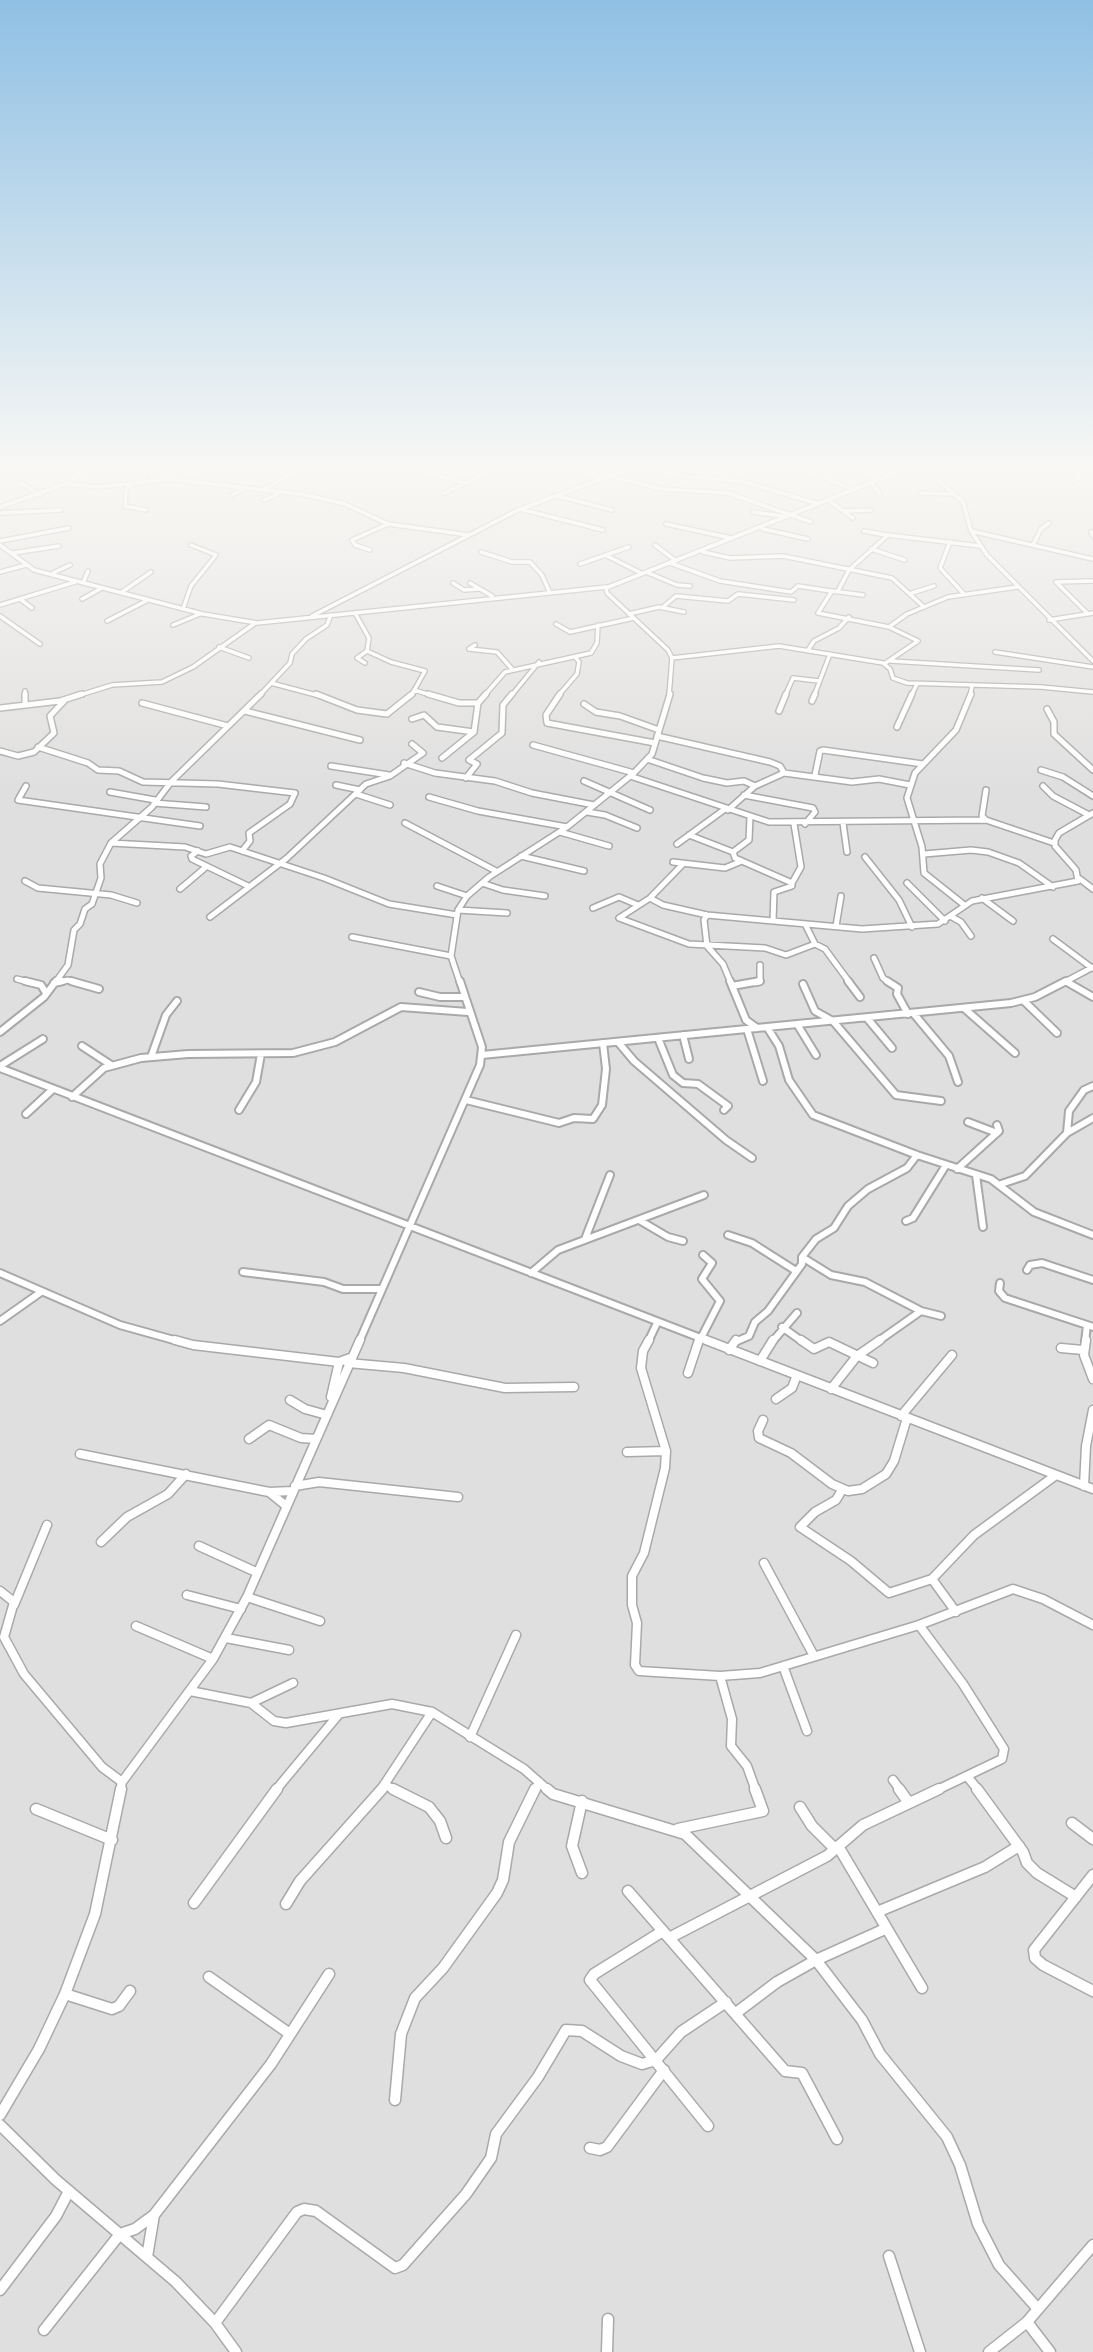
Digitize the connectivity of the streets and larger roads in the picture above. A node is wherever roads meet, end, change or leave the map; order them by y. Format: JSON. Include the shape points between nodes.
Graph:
{"nodes":[{"id":1,"x":58,"y":576,"type":"edge"},
{"id":2,"x":86,"y":576,"type":"edge"},
{"id":3,"x":147,"y":576,"type":"edge"},
{"id":4,"x":199,"y":576,"type":"edge"},
{"id":5,"x":392,"y":576,"type":"edge"},
{"id":6,"x":542,"y":576,"type":"edge"},
{"id":7,"x":638,"y":576,"type":"edge"},
{"id":8,"x":652,"y":576,"type":"edge"},
{"id":9,"x":709,"y":576,"type":"edge"},
{"id":10,"x":846,"y":576,"type":"edge"},
{"id":11,"x":878,"y":576,"type":"edge"},
{"id":12,"x":947,"y":576,"type":"edge"},
{"id":13,"x":1007,"y":576,"type":"edge"},
{"id":14,"x":77,"y":581,"type":"junction"},
{"id":15,"x":83,"y":581,"type":"junction"},
{"id":16,"x":1093,"y":581,"type":"edge"},
{"id":17,"x":453,"y":583,"type":"dead end"},
{"id":18,"x":470,"y":583,"type":"dead end"},
{"id":19,"x":690,"y":586,"type":"dead end"},
{"id":20,"x":934,"y":586,"type":"dead end"},
{"id":21,"x":1017,"y":587,"type":"junction"},
{"id":22,"x":102,"y":588,"type":"junction"},
{"id":23,"x":479,"y":589,"type":"junction"},
{"id":24,"x":607,"y":590,"type":"junction"},
{"id":25,"x":549,"y":591,"type":"junction"},
{"id":26,"x":838,"y":591,"type":"junction"},
{"id":27,"x":129,"y":592,"type":"junction"},
{"id":28,"x":832,"y":592,"type":"junction"},
{"id":29,"x":912,"y":593,"type":"junction"},
{"id":30,"x":964,"y":594,"type":"junction"},
{"id":31,"x":863,"y":595,"type":"dead end"},
{"id":32,"x":494,"y":597,"type":"junction"},
{"id":33,"x":20,"y":599,"type":"junction"},
{"id":34,"x":82,"y":600,"type":"dead end"},
{"id":35,"x":141,"y":600,"type":"junction"},
{"id":36,"x":794,"y":600,"type":"dead end"},
{"id":37,"x":0,"y":605,"type":"edge"},
{"id":38,"x":181,"y":607,"type":"junction"},
{"id":39,"x":663,"y":607,"type":"junction"},
{"id":40,"x":924,"y":607,"type":"junction"},
{"id":41,"x":32,"y":608,"type":"dead end"},
{"id":42,"x":355,"y":612,"type":"junction"},
{"id":43,"x":684,"y":612,"type":"dead end"},
{"id":44,"x":192,"y":614,"type":"junction"},
{"id":45,"x":320,"y":614,"type":"junction"},
{"id":46,"x":331,"y":615,"type":"junction"},
{"id":47,"x":1090,"y":615,"type":"edge"},
{"id":48,"x":0,"y":616,"type":"edge"},
{"id":49,"x":631,"y":616,"type":"junction"},
{"id":50,"x":849,"y":617,"type":"junction"},
{"id":51,"x":1049,"y":620,"type":"junction"},
{"id":52,"x":107,"y":621,"type":"dead end"},
{"id":53,"x":250,"y":624,"type":"junction"},
{"id":54,"x":556,"y":624,"type":"dead end"},
{"id":55,"x":173,"y":625,"type":"dead end"},
{"id":56,"x":598,"y":625,"type":"junction"},
{"id":57,"x":889,"y":627,"type":"junction"},
{"id":58,"x":40,"y":644,"type":"dead end"},
{"id":59,"x":475,"y":645,"type":"dead end"},
{"id":60,"x":219,"y":647,"type":"junction"},
{"id":61,"x":808,"y":650,"type":"junction"},
{"id":62,"x":367,"y":651,"type":"junction"},
{"id":63,"x":995,"y":652,"type":"dead end"},
{"id":64,"x":830,"y":654,"type":"junction"},
{"id":65,"x":576,"y":657,"type":"junction"},
{"id":66,"x":249,"y":658,"type":"dead end"},
{"id":67,"x":672,"y":658,"type":"junction"},
{"id":68,"x":891,"y":661,"type":"junction"},
{"id":69,"x":1093,"y":661,"type":"edge"},
{"id":70,"x":540,"y":662,"type":"junction"},
{"id":71,"x":365,"y":663,"type":"dead end"},
{"id":72,"x":884,"y":664,"type":"junction"},
{"id":73,"x":1093,"y":667,"type":"edge"},
{"id":74,"x":512,"y":668,"type":"junction"},
{"id":75,"x":1038,"y":670,"type":"dead end"},
{"id":76,"x":819,"y":681,"type":"junction"},
{"id":77,"x":271,"y":682,"type":"junction"},
{"id":78,"x":83,"y":683,"type":"dead end"},
{"id":79,"x":917,"y":684,"type":"junction"},
{"id":80,"x":972,"y":686,"type":"junction"},
{"id":81,"x":414,"y":690,"type":"junction"},
{"id":82,"x":24,"y":691,"type":"dead end"},
{"id":83,"x":88,"y":692,"type":"junction"},
{"id":84,"x":1093,"y":692,"type":"edge"},
{"id":85,"x":63,"y":701,"type":"junction"},
{"id":86,"x":812,"y":701,"type":"dead end"},
{"id":87,"x":142,"y":703,"type":"dead end"},
{"id":88,"x":478,"y":703,"type":"junction"},
{"id":89,"x":25,"y":704,"type":"junction"},
{"id":90,"x":584,"y":705,"type":"dead end"},
{"id":91,"x":0,"y":708,"type":"edge"},
{"id":92,"x":1047,"y":709,"type":"dead end"},
{"id":93,"x":245,"y":710,"type":"junction"},
{"id":94,"x":779,"y":711,"type":"dead end"},
{"id":95,"x":12,"y":713,"type":"dead end"},
{"id":96,"x":412,"y":719,"type":"dead end"},
{"id":97,"x":230,"y":724,"type":"junction"},
{"id":98,"x":897,"y":727,"type":"dead end"},
{"id":99,"x":474,"y":732,"type":"junction"},
{"id":100,"x":657,"y":736,"type":"junction"},
{"id":101,"x":360,"y":740,"type":"dead end"},
{"id":102,"x":412,"y":744,"type":"dead end"},
{"id":103,"x":533,"y":745,"type":"dead end"},
{"id":104,"x":38,"y":747,"type":"junction"},
{"id":105,"x":0,"y":751,"type":"edge"},
{"id":106,"x":442,"y":758,"type":"dead end"},
{"id":107,"x":647,"y":759,"type":"junction"},
{"id":108,"x":404,"y":763,"type":"junction"},
{"id":109,"x":923,"y":764,"type":"junction"},
{"id":110,"x":331,"y":766,"type":"dead end"},
{"id":111,"x":1041,"y":770,"type":"dead end"},
{"id":112,"x":1093,"y":770,"type":"edge"},
{"id":113,"x":784,"y":773,"type":"junction"},
{"id":114,"x":632,"y":774,"type":"junction"},
{"id":115,"x":391,"y":775,"type":"junction"},
{"id":116,"x":815,"y":775,"type":"junction"},
{"id":117,"x":466,"y":778,"type":"junction"},
{"id":118,"x":584,"y":781,"type":"dead end"},
{"id":119,"x":171,"y":782,"type":"junction"},
{"id":120,"x":337,"y":785,"type":"dead end"},
{"id":121,"x":910,"y":785,"type":"junction"},
{"id":122,"x":26,"y":786,"type":"dead end"},
{"id":123,"x":755,"y":786,"type":"junction"},
{"id":124,"x":1043,"y":786,"type":"dead end"},
{"id":125,"x":986,"y":790,"type":"dead end"},
{"id":126,"x":110,"y":792,"type":"dead end"},
{"id":127,"x":358,"y":792,"type":"junction"},
{"id":128,"x":608,"y":793,"type":"junction"},
{"id":129,"x":744,"y":794,"type":"junction"},
{"id":130,"x":1093,"y":796,"type":"edge"},
{"id":131,"x":429,"y":797,"type":"dead end"},
{"id":132,"x":155,"y":802,"type":"junction"},
{"id":133,"x":390,"y":805,"type":"dead end"},
{"id":134,"x":594,"y":805,"type":"junction"},
{"id":135,"x":206,"y":807,"type":"dead end"},
{"id":136,"x":726,"y":809,"type":"junction"},
{"id":137,"x":650,"y":810,"type":"dead end"},
{"id":138,"x":587,"y":811,"type":"junction"},
{"id":139,"x":1091,"y":814,"type":"edge"},
{"id":140,"x":140,"y":817,"type":"junction"},
{"id":141,"x":750,"y":817,"type":"junction"},
{"id":142,"x":986,"y":820,"type":"junction"},
{"id":143,"x":915,"y":822,"type":"junction"},
{"id":144,"x":405,"y":823,"type":"dead end"},
{"id":145,"x":793,"y":824,"type":"junction"},
{"id":146,"x":805,"y":824,"type":"junction"},
{"id":147,"x":843,"y":824,"type":"junction"},
{"id":148,"x":200,"y":826,"type":"dead end"},
{"id":149,"x":567,"y":827,"type":"junction"},
{"id":150,"x":637,"y":828,"type":"dead end"},
{"id":151,"x":560,"y":832,"type":"junction"},
{"id":152,"x":689,"y":835,"type":"junction"},
{"id":153,"x":114,"y":842,"type":"junction"},
{"id":154,"x":1054,"y":843,"type":"junction"},
{"id":155,"x":677,"y":844,"type":"dead end"},
{"id":156,"x":610,"y":846,"type":"dead end"},
{"id":157,"x":198,"y":851,"type":"junction"},
{"id":158,"x":242,"y":851,"type":"junction"},
{"id":159,"x":733,"y":852,"type":"junction"},
{"id":160,"x":847,"y":852,"type":"dead end"},
{"id":161,"x":924,"y":854,"type":"junction"},
{"id":162,"x":521,"y":856,"type":"junction"},
{"id":163,"x":864,"y":857,"type":"dead end"},
{"id":164,"x":673,"y":862,"type":"dead end"},
{"id":165,"x":742,"y":862,"type":"junction"},
{"id":166,"x":280,"y":863,"type":"junction"},
{"id":167,"x":683,"y":864,"type":"junction"},
{"id":168,"x":206,"y":867,"type":"junction"},
{"id":169,"x":496,"y":871,"type":"junction"},
{"id":170,"x":584,"y":871,"type":"dead end"},
{"id":171,"x":1080,"y":879,"type":"junction"},
{"id":172,"x":25,"y":881,"type":"dead end"},
{"id":173,"x":482,"y":883,"type":"junction"},
{"id":174,"x":792,"y":883,"type":"junction"},
{"id":175,"x":907,"y":883,"type":"dead end"},
{"id":176,"x":248,"y":886,"type":"junction"},
{"id":177,"x":437,"y":886,"type":"dead end"},
{"id":178,"x":1053,"y":887,"type":"junction"},
{"id":179,"x":180,"y":889,"type":"dead end"},
{"id":180,"x":1093,"y":889,"type":"edge"},
{"id":181,"x":93,"y":895,"type":"junction"},
{"id":182,"x":841,"y":895,"type":"dead end"},
{"id":183,"x":467,"y":896,"type":"junction"},
{"id":184,"x":545,"y":896,"type":"dead end"},
{"id":185,"x":650,"y":898,"type":"junction"},
{"id":186,"x":982,"y":898,"type":"junction"},
{"id":187,"x":137,"y":903,"type":"dead end"},
{"id":188,"x":963,"y":904,"type":"junction"},
{"id":189,"x":638,"y":905,"type":"junction"},
{"id":190,"x":593,"y":908,"type":"dead end"},
{"id":191,"x":457,"y":913,"type":"junction"},
{"id":192,"x":507,"y":913,"type":"dead end"},
{"id":193,"x":707,"y":915,"type":"junction"},
{"id":194,"x":210,"y":917,"type":"dead end"},
{"id":195,"x":952,"y":917,"type":"junction"},
{"id":196,"x":773,"y":921,"type":"junction"},
{"id":197,"x":946,"y":921,"type":"junction"},
{"id":198,"x":1013,"y":921,"type":"dead end"},
{"id":199,"x":805,"y":924,"type":"junction"},
{"id":200,"x":836,"y":926,"type":"junction"},
{"id":201,"x":912,"y":927,"type":"junction"},
{"id":202,"x":971,"y":936,"type":"dead end"},
{"id":203,"x":352,"y":937,"type":"dead end"},
{"id":204,"x":1053,"y":939,"type":"dead end"},
{"id":205,"x":816,"y":943,"type":"junction"},
{"id":206,"x":707,"y":946,"type":"junction"},
{"id":207,"x":451,"y":956,"type":"junction"},
{"id":208,"x":874,"y":958,"type":"dead end"},
{"id":209,"x":760,"y":965,"type":"dead end"},
{"id":210,"x":1092,"y":967,"type":"edge"},
{"id":211,"x":17,"y":979,"type":"dead end"},
{"id":212,"x":1067,"y":982,"type":"junction"},
{"id":213,"x":54,"y":983,"type":"junction"},
{"id":214,"x":803,"y":984,"type":"dead end"},
{"id":215,"x":732,"y":986,"type":"junction"},
{"id":216,"x":99,"y":989,"type":"dead end"},
{"id":217,"x":419,"y":992,"type":"dead end"},
{"id":218,"x":47,"y":993,"type":"junction"},
{"id":219,"x":463,"y":997,"type":"junction"},
{"id":220,"x":1093,"y":997,"type":"edge"},
{"id":221,"x":860,"y":998,"type":"dead end"},
{"id":222,"x":177,"y":1001,"type":"dead end"},
{"id":223,"x":1024,"y":1001,"type":"junction"},
{"id":224,"x":467,"y":1009,"type":"junction"},
{"id":225,"x":965,"y":1009,"type":"junction"},
{"id":226,"x":911,"y":1014,"type":"junction"},
{"id":227,"x":867,"y":1018,"type":"junction"},
{"id":228,"x":746,"y":1020,"type":"junction"},
{"id":229,"x":834,"y":1021,"type":"junction"},
{"id":230,"x":797,"y":1024,"type":"junction"},
{"id":231,"x":766,"y":1027,"type":"junction"},
{"id":232,"x":757,"y":1028,"type":"junction"},
{"id":233,"x":745,"y":1029,"type":"junction"},
{"id":234,"x":0,"y":1032,"type":"edge"},
{"id":235,"x":1057,"y":1033,"type":"dead end"},
{"id":236,"x":683,"y":1035,"type":"junction"},
{"id":237,"x":43,"y":1038,"type":"dead end"},
{"id":238,"x":658,"y":1038,"type":"junction"},
{"id":239,"x":618,"y":1042,"type":"junction"},
{"id":240,"x":603,"y":1043,"type":"junction"},
{"id":241,"x":82,"y":1046,"type":"dead end"},
{"id":242,"x":892,"y":1048,"type":"dead end"},
{"id":243,"x":482,"y":1051,"type":"junction"},
{"id":244,"x":1015,"y":1053,"type":"dead end"},
{"id":245,"x":261,"y":1054,"type":"junction"},
{"id":246,"x":816,"y":1055,"type":"dead end"},
{"id":247,"x":151,"y":1057,"type":"junction"},
{"id":248,"x":689,"y":1059,"type":"dead end"},
{"id":249,"x":111,"y":1065,"type":"junction"},
{"id":250,"x":0,"y":1067,"type":"edge"},
{"id":251,"x":763,"y":1081,"type":"dead end"},
{"id":252,"x":958,"y":1082,"type":"dead end"},
{"id":253,"x":1093,"y":1086,"type":"edge"},
{"id":254,"x":53,"y":1089,"type":"junction"},
{"id":255,"x":72,"y":1097,"type":"junction"},
{"id":256,"x":466,"y":1100,"type":"junction"},
{"id":257,"x":941,"y":1101,"type":"dead end"},
{"id":258,"x":239,"y":1110,"type":"dead end"},
{"id":259,"x":724,"y":1110,"type":"dead end"},
{"id":260,"x":26,"y":1114,"type":"dead end"},
{"id":261,"x":1093,"y":1118,"type":"edge"},
{"id":262,"x":968,"y":1122,"type":"dead end"},
{"id":263,"x":1067,"y":1133,"type":"junction"},
{"id":264,"x":917,"y":1155,"type":"junction"},
{"id":265,"x":752,"y":1158,"type":"dead end"},
{"id":266,"x":946,"y":1165,"type":"junction"},
{"id":267,"x":957,"y":1169,"type":"junction"},
{"id":268,"x":610,"y":1175,"type":"dead end"},
{"id":269,"x":976,"y":1175,"type":"junction"},
{"id":270,"x":1001,"y":1184,"type":"junction"},
{"id":271,"x":704,"y":1195,"type":"dead end"},
{"id":272,"x":639,"y":1220,"type":"junction"},
{"id":273,"x":906,"y":1221,"type":"dead end"},
{"id":274,"x":410,"y":1226,"type":"junction"},
{"id":275,"x":984,"y":1227,"type":"dead end"},
{"id":276,"x":728,"y":1235,"type":"dead end"},
{"id":277,"x":1093,"y":1235,"type":"edge"},
{"id":278,"x":585,"y":1239,"type":"junction"},
{"id":279,"x":683,"y":1241,"type":"dead end"},
{"id":280,"x":703,"y":1255,"type":"dead end"},
{"id":281,"x":804,"y":1261,"type":"junction"},
{"id":282,"x":1027,"y":1270,"type":"dead end"},
{"id":283,"x":796,"y":1271,"type":"junction"},
{"id":284,"x":243,"y":1272,"type":"dead end"},
{"id":285,"x":0,"y":1273,"type":"edge"},
{"id":286,"x":531,"y":1273,"type":"junction"},
{"id":287,"x":1093,"y":1280,"type":"edge"},
{"id":288,"x":1000,"y":1283,"type":"dead end"},
{"id":289,"x":381,"y":1289,"type":"junction"},
{"id":290,"x":41,"y":1292,"type":"junction"},
{"id":291,"x":921,"y":1311,"type":"junction"},
{"id":292,"x":797,"y":1313,"type":"dead end"},
{"id":293,"x":941,"y":1316,"type":"dead end"},
{"id":294,"x":0,"y":1321,"type":"edge"},
{"id":295,"x":657,"y":1323,"type":"junction"},
{"id":296,"x":1090,"y":1326,"type":"edge"},
{"id":297,"x":782,"y":1327,"type":"junction"},
{"id":298,"x":700,"y":1338,"type":"junction"},
{"id":299,"x":1061,"y":1348,"type":"dead end"},
{"id":300,"x":729,"y":1350,"type":"junction"},
{"id":301,"x":1083,"y":1350,"type":"junction"},
{"id":302,"x":858,"y":1356,"type":"junction"},
{"id":303,"x":952,"y":1356,"type":"dead end"},
{"id":304,"x":349,"y":1361,"type":"junction"},
{"id":305,"x":760,"y":1361,"type":"junction"},
{"id":306,"x":339,"y":1362,"type":"junction"},
{"id":307,"x":873,"y":1363,"type":"dead end"},
{"id":308,"x":688,"y":1373,"type":"dead end"},
{"id":309,"x":797,"y":1375,"type":"junction"},
{"id":310,"x":1093,"y":1379,"type":"edge"},
{"id":311,"x":574,"y":1387,"type":"dead end"},
{"id":312,"x":831,"y":1389,"type":"junction"},
{"id":313,"x":776,"y":1399,"type":"dead end"},
{"id":314,"x":290,"y":1400,"type":"dead end"},
{"id":315,"x":1093,"y":1410,"type":"edge"},
{"id":316,"x":326,"y":1417,"type":"junction"},
{"id":317,"x":904,"y":1417,"type":"junction"},
{"id":318,"x":763,"y":1420,"type":"dead end"},
{"id":319,"x":249,"y":1439,"type":"dead end"},
{"id":320,"x":316,"y":1439,"type":"junction"},
{"id":321,"x":666,"y":1451,"type":"junction"},
{"id":322,"x":626,"y":1452,"type":"dead end"},
{"id":323,"x":80,"y":1454,"type":"dead end"},
{"id":324,"x":300,"y":1473,"type":"junction"},
{"id":325,"x":186,"y":1474,"type":"junction"},
{"id":326,"x":1056,"y":1475,"type":"junction"},
{"id":327,"x":319,"y":1482,"type":"junction"},
{"id":328,"x":1084,"y":1486,"type":"junction"},
{"id":329,"x":294,"y":1488,"type":"junction"},
{"id":330,"x":1093,"y":1489,"type":"edge"},
{"id":331,"x":842,"y":1490,"type":"junction"},
{"id":332,"x":269,"y":1492,"type":"junction"},
{"id":333,"x":458,"y":1497,"type":"dead end"},
{"id":334,"x":285,"y":1505,"type":"junction"},
{"id":335,"x":47,"y":1525,"type":"dead end"},
{"id":336,"x":102,"y":1542,"type":"dead end"},
{"id":337,"x":199,"y":1546,"type":"dead end"},
{"id":338,"x":764,"y":1563,"type":"dead end"},
{"id":339,"x":256,"y":1573,"type":"junction"},
{"id":340,"x":932,"y":1579,"type":"junction"},
{"id":341,"x":0,"y":1591,"type":"edge"},
{"id":342,"x":187,"y":1595,"type":"dead end"},
{"id":343,"x":247,"y":1597,"type":"junction"},
{"id":344,"x":14,"y":1605,"type":"junction"},
{"id":345,"x":241,"y":1609,"type":"junction"},
{"id":346,"x":956,"y":1612,"type":"junction"},
{"id":347,"x":320,"y":1621,"type":"dead end"},
{"id":348,"x":919,"y":1625,"type":"junction"},
{"id":349,"x":1093,"y":1625,"type":"edge"},
{"id":350,"x":136,"y":1626,"type":"dead end"},
{"id":351,"x":516,"y":1635,"type":"dead end"},
{"id":352,"x":226,"y":1638,"type":"junction"},
{"id":353,"x":289,"y":1650,"type":"dead end"},
{"id":354,"x":814,"y":1656,"type":"junction"},
{"id":355,"x":213,"y":1659,"type":"junction"},
{"id":356,"x":783,"y":1666,"type":"junction"},
{"id":357,"x":720,"y":1676,"type":"junction"},
{"id":358,"x":293,"y":1683,"type":"dead end"},
{"id":359,"x":190,"y":1690,"type":"junction"},
{"id":360,"x":251,"y":1703,"type":"junction"},
{"id":361,"x":432,"y":1712,"type":"junction"},
{"id":362,"x":339,"y":1714,"type":"junction"},
{"id":363,"x":807,"y":1731,"type":"dead end"},
{"id":364,"x":470,"y":1737,"type":"junction"},
{"id":365,"x":967,"y":1776,"type":"junction"},
{"id":366,"x":893,"y":1780,"type":"dead end"},
{"id":367,"x":122,"y":1782,"type":"junction"},
{"id":368,"x":539,"y":1782,"type":"junction"},
{"id":369,"x":385,"y":1785,"type":"junction"},
{"id":370,"x":582,"y":1801,"type":"junction"},
{"id":371,"x":909,"y":1804,"type":"junction"},
{"id":372,"x":800,"y":1807,"type":"dead end"},
{"id":373,"x":36,"y":1809,"type":"dead end"},
{"id":374,"x":1072,"y":1823,"type":"dead end"},
{"id":375,"x":676,"y":1829,"type":"junction"},
{"id":376,"x":446,"y":1838,"type":"dead end"},
{"id":377,"x":1093,"y":1839,"type":"edge"},
{"id":378,"x":112,"y":1840,"type":"junction"},
{"id":379,"x":1019,"y":1846,"type":"junction"},
{"id":380,"x":836,"y":1848,"type":"junction"},
{"id":381,"x":582,"y":1873,"type":"dead end"},
{"id":382,"x":1093,"y":1875,"type":"edge"},
{"id":383,"x":628,"y":1891,"type":"dead end"},
{"id":384,"x":751,"y":1894,"type":"junction"},
{"id":385,"x":1076,"y":1897,"type":"junction"},
{"id":386,"x":194,"y":1903,"type":"dead end"},
{"id":387,"x":286,"y":1904,"type":"dead end"},
{"id":388,"x":877,"y":1912,"type":"junction"},
{"id":389,"x":885,"y":1929,"type":"junction"},
{"id":390,"x":667,"y":1934,"type":"junction"},
{"id":391,"x":816,"y":1960,"type":"junction"},
{"id":392,"x":329,"y":1974,"type":"dead end"},
{"id":393,"x":209,"y":1977,"type":"dead end"},
{"id":394,"x":922,"y":1988,"type":"dead end"},
{"id":395,"x":130,"y":1991,"type":"dead end"},
{"id":396,"x":1093,"y":1991,"type":"edge"},
{"id":397,"x":65,"y":1994,"type":"junction"},
{"id":398,"x":726,"y":2002,"type":"junction"},
{"id":399,"x":736,"y":2013,"type":"junction"},
{"id":400,"x":290,"y":2034,"type":"junction"},
{"id":401,"x":656,"y":2060,"type":"junction"},
{"id":402,"x":664,"y":2070,"type":"junction"},
{"id":403,"x":395,"y":2100,"type":"dead end"},
{"id":404,"x":0,"y":2115,"type":"edge"},
{"id":405,"x":0,"y":2125,"type":"edge"},
{"id":406,"x":708,"y":2126,"type":"dead end"},
{"id":407,"x":837,"y":2139,"type":"dead end"},
{"id":408,"x":590,"y":2148,"type":"dead end"},
{"id":409,"x":69,"y":2191,"type":"junction"},
{"id":410,"x":154,"y":2215,"type":"junction"},
{"id":411,"x":120,"y":2234,"type":"junction"},
{"id":412,"x":1093,"y":2245,"type":"edge"},
{"id":413,"x":888,"y":2256,"type":"dead end"},
{"id":414,"x":147,"y":2257,"type":"junction"},
{"id":415,"x":0,"y":2290,"type":"edge"},
{"id":416,"x":1038,"y":2309,"type":"junction"},
{"id":417,"x":608,"y":2319,"type":"dead end"},
{"id":418,"x":1027,"y":2322,"type":"junction"},
{"id":419,"x":215,"y":2323,"type":"junction"},
{"id":420,"x":44,"y":2330,"type":"dead end"},
{"id":421,"x":236,"y":2352,"type":"edge"},
{"id":422,"x":607,"y":2352,"type":"edge"},
{"id":423,"x":920,"y":2352,"type":"edge"},
{"id":424,"x":989,"y":2352,"type":"edge"},
{"id":425,"x":1050,"y":2352,"type":"edge"}],
"edges":[{"from":1,"to":14,"type":"street"},
{"from":2,"to":15,"type":"street"},
{"from":3,"to":27,"type":"street"},
{"from":4,"to":38,"type":"street"},
{"from":5,"to":45,"type":"street"},
{"from":6,"to":25,"type":"street"},
{"from":7,"to":24,"type":"street"},
{"from":8,"to":19,"type":"street"},
{"from":9,"to":28,"type":"street","via":[[772,590],[791,592],[800,586]]},
{"from":10,"to":26,"type":"street"},
{"from":11,"to":29,"type":"street","via":[[895,579]]},
{"from":12,"to":30,"type":"street"},
{"from":13,"to":21,"type":"street"},
{"from":14,"to":15,"type":"street"},
{"from":14,"to":33,"type":"street"},
{"from":15,"to":22,"type":"street"},
{"from":16,"to":47,"type":"street","via":[[1065,578],[1056,582]]},
{"from":17,"to":23,"type":"street","via":[[464,590]]},
{"from":18,"to":23,"type":"street"},
{"from":20,"to":29,"type":"street"},
{"from":21,"to":30,"type":"street"},
{"from":21,"to":51,"type":"street"},
{"from":22,"to":27,"type":"street"},
{"from":22,"to":34,"type":"street"},
{"from":23,"to":32,"type":"street"},
{"from":24,"to":25,"type":"street"},
{"from":24,"to":49,"type":"street"},
{"from":25,"to":32,"type":"street"},
{"from":26,"to":28,"type":"street"},
{"from":26,"to":31,"type":"street"},
{"from":27,"to":35,"type":"street"},
{"from":28,"to":50,"type":"street","via":[[818,613]]},
{"from":29,"to":40,"type":"street","via":[[914,601]]},
{"from":30,"to":40,"type":"street"},
{"from":32,"to":42,"type":"street"},
{"from":33,"to":37,"type":"street"},
{"from":33,"to":41,"type":"street"},
{"from":35,"to":38,"type":"street"},
{"from":35,"to":52,"type":"street"},
{"from":36,"to":39,"type":"street","via":[[741,594],[728,601],[676,596]]},
{"from":38,"to":44,"type":"street"},
{"from":39,"to":43,"type":"street"},
{"from":39,"to":49,"type":"street"},
{"from":40,"to":57,"type":"street"},
{"from":42,"to":46,"type":"street"},
{"from":42,"to":62,"type":"street","via":[[369,638]]},
{"from":44,"to":53,"type":"street"},
{"from":44,"to":55,"type":"street"},
{"from":45,"to":46,"type":"street"},
{"from":45,"to":53,"type":"street"},
{"from":46,"to":77,"type":"street","via":[[327,625],[306,639]]},
{"from":47,"to":51,"type":"street"},
{"from":48,"to":58,"type":"street"},
{"from":49,"to":56,"type":"street"},
{"from":49,"to":67,"type":"street"},
{"from":50,"to":57,"type":"street"},
{"from":50,"to":61,"type":"street"},
{"from":51,"to":69,"type":"street"},
{"from":53,"to":60,"type":"street"},
{"from":54,"to":56,"type":"street","via":[[568,632]]},
{"from":56,"to":65,"type":"street","via":[[594,650]]},
{"from":57,"to":68,"type":"street","via":[[918,641]]},
{"from":59,"to":74,"type":"street","via":[[469,649],[497,652]]},
{"from":60,"to":66,"type":"street"},
{"from":60,"to":83,"type":"street","via":[[162,682],[120,684]]},
{"from":61,"to":64,"type":"street"},
{"from":61,"to":67,"type":"street","via":[[768,646]]},
{"from":62,"to":71,"type":"street","via":[[357,658]]},
{"from":62,"to":81,"type":"street","via":[[424,670]]},
{"from":63,"to":73,"type":"street"},
{"from":64,"to":72,"type":"street"},
{"from":64,"to":76,"type":"street"},
{"from":65,"to":70,"type":"street"},
{"from":65,"to":100,"type":"street","via":[[577,674],[551,704],[547,723]]},
{"from":67,"to":100,"type":"street","via":[[671,687]]},
{"from":68,"to":72,"type":"street"},
{"from":68,"to":75,"type":"street"},
{"from":70,"to":74,"type":"street"},
{"from":70,"to":117,"type":"street","via":[[503,705],[502,733],[469,760],[477,764]]},
{"from":72,"to":79,"type":"street","via":[[892,678]]},
{"from":74,"to":88,"type":"street"},
{"from":76,"to":86,"type":"street"},
{"from":76,"to":94,"type":"street","via":[[793,678]]},
{"from":77,"to":81,"type":"street","via":[[382,715],[394,711]]},
{"from":77,"to":93,"type":"street"},
{"from":78,"to":83,"type":"street"},
{"from":79,"to":80,"type":"street"},
{"from":79,"to":98,"type":"street"},
{"from":80,"to":84,"type":"street"},
{"from":80,"to":109,"type":"street","via":[[956,730]]},
{"from":81,"to":88,"type":"street","via":[[459,703]]},
{"from":82,"to":89,"type":"street"},
{"from":83,"to":85,"type":"street"},
{"from":85,"to":89,"type":"street"},
{"from":85,"to":104,"type":"street","via":[[50,716],[54,733]]},
{"from":87,"to":97,"type":"street"},
{"from":88,"to":99,"type":"street"},
{"from":89,"to":91,"type":"street"},
{"from":90,"to":100,"type":"street","via":[[620,716]]},
{"from":91,"to":95,"type":"street"},
{"from":92,"to":112,"type":"street","via":[[1054,734]]},
{"from":93,"to":97,"type":"street"},
{"from":93,"to":101,"type":"street"},
{"from":96,"to":99,"type":"street","via":[[424,715],[437,727]]},
{"from":97,"to":119,"type":"street"},
{"from":99,"to":106,"type":"street"},
{"from":100,"to":107,"type":"street"},
{"from":100,"to":113,"type":"street","via":[[770,762]]},
{"from":102,"to":108,"type":"street","via":[[423,753]]},
{"from":103,"to":114,"type":"street"},
{"from":104,"to":105,"type":"street","via":[[24,755]]},
{"from":104,"to":119,"type":"street","via":[[143,782]]},
{"from":107,"to":114,"type":"street"},
{"from":107,"to":123,"type":"street","via":[[703,778],[730,783],[743,780]]},
{"from":108,"to":115,"type":"street"},
{"from":108,"to":117,"type":"street"},
{"from":109,"to":116,"type":"street","via":[[823,750]]},
{"from":109,"to":121,"type":"street"},
{"from":110,"to":115,"type":"street"},
{"from":111,"to":130,"type":"street","via":[[1063,777]]},
{"from":113,"to":116,"type":"street"},
{"from":113,"to":123,"type":"street"},
{"from":114,"to":128,"type":"street"},
{"from":114,"to":136,"type":"street"},
{"from":115,"to":127,"type":"street"},
{"from":116,"to":121,"type":"street"},
{"from":117,"to":134,"type":"street"},
{"from":118,"to":128,"type":"street"},
{"from":119,"to":132,"type":"street"},
{"from":119,"to":158,"type":"street","via":[[295,793],[290,804],[249,833],[250,841]]},
{"from":120,"to":127,"type":"street"},
{"from":121,"to":143,"type":"street","via":[[908,804]]},
{"from":122,"to":140,"type":"street","via":[[18,800]]},
{"from":123,"to":129,"type":"street"},
{"from":124,"to":139,"type":"street","via":[[1053,796]]},
{"from":125,"to":142,"type":"street","via":[[982,813]]},
{"from":126,"to":132,"type":"street"},
{"from":127,"to":133,"type":"street"},
{"from":127,"to":166,"type":"street"},
{"from":128,"to":134,"type":"street"},
{"from":128,"to":137,"type":"street"},
{"from":129,"to":136,"type":"street"},
{"from":129,"to":146,"type":"street","via":[[813,808],[815,812]]},
{"from":131,"to":149,"type":"street"},
{"from":132,"to":135,"type":"street"},
{"from":132,"to":140,"type":"street"},
{"from":134,"to":138,"type":"street"},
{"from":136,"to":141,"type":"street"},
{"from":136,"to":152,"type":"street"},
{"from":138,"to":149,"type":"street"},
{"from":138,"to":150,"type":"street"},
{"from":139,"to":154,"type":"street","via":[[1059,833]]},
{"from":140,"to":148,"type":"street"},
{"from":140,"to":153,"type":"street"},
{"from":141,"to":145,"type":"street"},
{"from":141,"to":159,"type":"street","via":[[749,840]]},
{"from":142,"to":143,"type":"street"},
{"from":142,"to":154,"type":"street"},
{"from":143,"to":147,"type":"street"},
{"from":143,"to":161,"type":"street"},
{"from":144,"to":169,"type":"street"},
{"from":145,"to":146,"type":"street"},
{"from":145,"to":174,"type":"street","via":[[801,867]]},
{"from":146,"to":147,"type":"street"},
{"from":147,"to":160,"type":"street"},
{"from":149,"to":151,"type":"street"},
{"from":151,"to":156,"type":"street"},
{"from":151,"to":162,"type":"street"},
{"from":152,"to":155,"type":"street"},
{"from":152,"to":159,"type":"street"},
{"from":153,"to":157,"type":"street"},
{"from":153,"to":181,"type":"street","via":[[100,864],[101,878]]},
{"from":154,"to":171,"type":"street"},
{"from":157,"to":158,"type":"street","via":[[208,853],[226,846]]},
{"from":157,"to":168,"type":"street","via":[[191,858]]},
{"from":158,"to":166,"type":"street"},
{"from":159,"to":165,"type":"street"},
{"from":161,"to":178,"type":"street","via":[[988,852],[1019,863]]},
{"from":161,"to":188,"type":"street","via":[[924,873]]},
{"from":162,"to":169,"type":"street"},
{"from":162,"to":170,"type":"street"},
{"from":163,"to":201,"type":"street","via":[[899,900]]},
{"from":164,"to":167,"type":"street"},
{"from":165,"to":167,"type":"street","via":[[725,868]]},
{"from":165,"to":174,"type":"street"},
{"from":166,"to":176,"type":"street"},
{"from":166,"to":191,"type":"street","via":[[389,904]]},
{"from":167,"to":185,"type":"street"},
{"from":168,"to":176,"type":"street"},
{"from":168,"to":179,"type":"street"},
{"from":169,"to":173,"type":"street"},
{"from":171,"to":178,"type":"street"},
{"from":171,"to":180,"type":"street"},
{"from":172,"to":181,"type":"street","via":[[38,888]]},
{"from":173,"to":183,"type":"street"},
{"from":173,"to":184,"type":"street"},
{"from":174,"to":196,"type":"street","via":[[774,892]]},
{"from":175,"to":197,"type":"street"},
{"from":176,"to":194,"type":"street"},
{"from":177,"to":183,"type":"street"},
{"from":178,"to":186,"type":"street"},
{"from":181,"to":187,"type":"street"},
{"from":181,"to":213,"type":"street","via":[[74,930],[68,965]]},
{"from":182,"to":200,"type":"street"},
{"from":183,"to":191,"type":"street"},
{"from":185,"to":189,"type":"street"},
{"from":185,"to":193,"type":"street"},
{"from":186,"to":188,"type":"street"},
{"from":186,"to":198,"type":"street"},
{"from":188,"to":195,"type":"street"},
{"from":189,"to":190,"type":"street","via":[[619,897]]},
{"from":189,"to":206,"type":"street","via":[[619,918],[664,937]]},
{"from":191,"to":192,"type":"street"},
{"from":191,"to":207,"type":"street"},
{"from":193,"to":196,"type":"street"},
{"from":193,"to":206,"type":"street"},
{"from":195,"to":197,"type":"street"},
{"from":195,"to":202,"type":"street"},
{"from":196,"to":199,"type":"street"},
{"from":197,"to":201,"type":"street"},
{"from":199,"to":200,"type":"street"},
{"from":199,"to":205,"type":"street"},
{"from":200,"to":201,"type":"street","via":[[872,930]]},
{"from":203,"to":207,"type":"street"},
{"from":204,"to":210,"type":"street"},
{"from":205,"to":206,"type":"street","via":[[786,955],[765,948]]},
{"from":205,"to":221,"type":"street"},
{"from":206,"to":215,"type":"street","via":[[723,964]]},
{"from":207,"to":219,"type":"street"},
{"from":208,"to":226,"type":"street","via":[[883,978],[898,988],[897,994]]},
{"from":209,"to":215,"type":"street","via":[[760,982]]},
{"from":210,"to":212,"type":"street"},
{"from":211,"to":218,"type":"street","via":[[41,985]]},
{"from":212,"to":220,"type":"street"},
{"from":212,"to":223,"type":"street"},
{"from":213,"to":216,"type":"street","via":[[68,980]]},
{"from":213,"to":218,"type":"street"},
{"from":214,"to":229,"type":"street","via":[[815,1011]]},
{"from":215,"to":228,"type":"street"},
{"from":217,"to":219,"type":"street"},
{"from":218,"to":234,"type":"street"},
{"from":219,"to":224,"type":"street"},
{"from":222,"to":247,"type":"street","via":[[166,1015]]},
{"from":223,"to":225,"type":"street"},
{"from":223,"to":235,"type":"street"},
{"from":224,"to":243,"type":"street"},
{"from":224,"to":245,"type":"street","via":[[401,1007],[330,1044],[293,1053]]},
{"from":225,"to":226,"type":"street"},
{"from":225,"to":244,"type":"street"},
{"from":226,"to":227,"type":"street"},
{"from":226,"to":252,"type":"street","via":[[949,1056]]},
{"from":227,"to":229,"type":"street"},
{"from":227,"to":242,"type":"street"},
{"from":228,"to":232,"type":"street"},
{"from":228,"to":233,"type":"street"},
{"from":229,"to":230,"type":"street"},
{"from":229,"to":257,"type":"street","via":[[899,1097]]},
{"from":230,"to":231,"type":"street"},
{"from":230,"to":246,"type":"street"},
{"from":231,"to":232,"type":"street"},
{"from":231,"to":264,"type":"street","via":[[779,1046],[789,1080],[809,1111]]},
{"from":232,"to":233,"type":"street"},
{"from":233,"to":236,"type":"street"},
{"from":233,"to":251,"type":"street"},
{"from":236,"to":238,"type":"street"},
{"from":236,"to":248,"type":"street"},
{"from":237,"to":250,"type":"street"},
{"from":238,"to":239,"type":"street"},
{"from":238,"to":259,"type":"street","via":[[673,1075],[683,1083],[698,1084],[728,1106]]},
{"from":239,"to":240,"type":"street"},
{"from":239,"to":265,"type":"street"},
{"from":240,"to":243,"type":"street"},
{"from":240,"to":256,"type":"street","via":[[602,1105],[593,1119],[559,1123]]},
{"from":241,"to":249,"type":"street"},
{"from":243,"to":256,"type":"street"},
{"from":245,"to":247,"type":"street"},
{"from":245,"to":258,"type":"street","via":[[256,1082]]},
{"from":247,"to":249,"type":"street"},
{"from":249,"to":255,"type":"street"},
{"from":250,"to":254,"type":"street"},
{"from":253,"to":263,"type":"street","via":[[1084,1090],[1069,1111]]},
{"from":254,"to":255,"type":"street"},
{"from":254,"to":260,"type":"street"},
{"from":255,"to":274,"type":"street"},
{"from":256,"to":274,"type":"street"},
{"from":261,"to":263,"type":"street"},
{"from":262,"to":267,"type":"street","via":[[997,1129]]},
{"from":263,"to":270,"type":"street","via":[[1031,1171]]},
{"from":264,"to":266,"type":"street"},
{"from":264,"to":281,"type":"street","via":[[907,1168],[848,1206],[834,1228],[816,1239]]},
{"from":266,"to":267,"type":"street"},
{"from":266,"to":273,"type":"street","via":[[913,1218]]},
{"from":267,"to":269,"type":"street"},
{"from":268,"to":278,"type":"street"},
{"from":269,"to":270,"type":"street"},
{"from":269,"to":275,"type":"street"},
{"from":270,"to":277,"type":"street","via":[[1034,1212]]},
{"from":271,"to":272,"type":"street"},
{"from":272,"to":278,"type":"street"},
{"from":272,"to":279,"type":"street"},
{"from":274,"to":286,"type":"street"},
{"from":274,"to":289,"type":"street"},
{"from":276,"to":283,"type":"street","via":[[752,1243]]},
{"from":278,"to":286,"type":"street","via":[[558,1250]]},
{"from":280,"to":298,"type":"street","via":[[712,1262],[702,1279],[720,1300]]},
{"from":281,"to":283,"type":"street"},
{"from":281,"to":291,"type":"street","via":[[831,1275],[865,1282]]},
{"from":282,"to":287,"type":"street","via":[[1042,1263]]},
{"from":283,"to":300,"type":"street","via":[[749,1336],[736,1340]]},
{"from":284,"to":289,"type":"street","via":[[324,1282],[343,1289]]},
{"from":285,"to":290,"type":"street"},
{"from":286,"to":295,"type":"street"},
{"from":288,"to":296,"type":"street","via":[[1001,1295],[1010,1301]]},
{"from":289,"to":304,"type":"street"},
{"from":290,"to":294,"type":"street"},
{"from":290,"to":306,"type":"street","via":[[120,1325],[193,1345]]},
{"from":291,"to":293,"type":"street"},
{"from":291,"to":302,"type":"street"},
{"from":292,"to":297,"type":"street"},
{"from":295,"to":298,"type":"street"},
{"from":295,"to":321,"type":"street","via":[[640,1368]]},
{"from":296,"to":301,"type":"street"},
{"from":297,"to":302,"type":"street","via":[[814,1349],[829,1342]]},
{"from":297,"to":305,"type":"street"},
{"from":298,"to":300,"type":"street"},
{"from":298,"to":308,"type":"street"},
{"from":299,"to":301,"type":"street"},
{"from":300,"to":305,"type":"street"},
{"from":301,"to":310,"type":"street"},
{"from":302,"to":307,"type":"street"},
{"from":302,"to":312,"type":"street"},
{"from":303,"to":317,"type":"street"},
{"from":304,"to":306,"type":"street"},
{"from":304,"to":311,"type":"street","via":[[505,1388]]},
{"from":304,"to":316,"type":"street"},
{"from":305,"to":309,"type":"street"},
{"from":306,"to":316,"type":"street"},
{"from":309,"to":312,"type":"street"},
{"from":309,"to":313,"type":"street","via":[[792,1388]]},
{"from":312,"to":317,"type":"street"},
{"from":314,"to":316,"type":"street"},
{"from":315,"to":328,"type":"street"},
{"from":316,"to":320,"type":"street"},
{"from":317,"to":326,"type":"street"},
{"from":317,"to":331,"type":"street","via":[[894,1461],[886,1474],[862,1489]]},
{"from":318,"to":331,"type":"street","via":[[759,1438],[791,1452]]},
{"from":319,"to":320,"type":"street","via":[[269,1425]]},
{"from":320,"to":324,"type":"street"},
{"from":321,"to":322,"type":"street"},
{"from":321,"to":357,"type":"street","via":[[646,1546],[632,1576],[635,1665],[649,1674]]},
{"from":323,"to":325,"type":"street"},
{"from":324,"to":327,"type":"street"},
{"from":324,"to":329,"type":"street"},
{"from":325,"to":332,"type":"street"},
{"from":325,"to":336,"type":"street","via":[[167,1494],[127,1517]]},
{"from":326,"to":328,"type":"street"},
{"from":326,"to":340,"type":"street","via":[[974,1535]]},
{"from":327,"to":329,"type":"street"},
{"from":327,"to":333,"type":"street"},
{"from":328,"to":330,"type":"street"},
{"from":329,"to":332,"type":"street"},
{"from":329,"to":334,"type":"street"},
{"from":331,"to":340,"type":"street","via":[[800,1527],[889,1593]]},
{"from":332,"to":334,"type":"street"},
{"from":334,"to":339,"type":"street"},
{"from":335,"to":344,"type":"street"},
{"from":337,"to":339,"type":"street"},
{"from":338,"to":354,"type":"street"},
{"from":339,"to":343,"type":"street"},
{"from":340,"to":346,"type":"street"},
{"from":341,"to":344,"type":"street"},
{"from":342,"to":345,"type":"street"},
{"from":343,"to":345,"type":"street"},
{"from":343,"to":347,"type":"street"},
{"from":344,"to":367,"type":"street","via":[[4,1627],[7,1647],[78,1740]]},
{"from":345,"to":352,"type":"street"},
{"from":346,"to":348,"type":"street"},
{"from":346,"to":349,"type":"street","via":[[1013,1589]]},
{"from":348,"to":354,"type":"street"},
{"from":348,"to":365,"type":"street","via":[[1004,1749],[1002,1759]]},
{"from":350,"to":355,"type":"street"},
{"from":351,"to":364,"type":"street"},
{"from":352,"to":353,"type":"street"},
{"from":352,"to":355,"type":"street"},
{"from":354,"to":356,"type":"street"},
{"from":355,"to":359,"type":"street"},
{"from":356,"to":357,"type":"street"},
{"from":356,"to":363,"type":"street"},
{"from":357,"to":375,"type":"street","via":[[732,1719],[731,1746],[747,1766],[763,1811]]},
{"from":358,"to":360,"type":"street"},
{"from":359,"to":360,"type":"street"},
{"from":359,"to":367,"type":"street"},
{"from":360,"to":362,"type":"street","via":[[274,1721],[286,1723]]},
{"from":361,"to":362,"type":"street","via":[[392,1704]]},
{"from":361,"to":364,"type":"street"},
{"from":361,"to":369,"type":"street"},
{"from":362,"to":386,"type":"street","via":[[253,1818]]},
{"from":364,"to":368,"type":"street"},
{"from":365,"to":371,"type":"street"},
{"from":365,"to":379,"type":"street"},
{"from":366,"to":371,"type":"street"},
{"from":367,"to":378,"type":"street"},
{"from":368,"to":370,"type":"street","via":[[553,1794]]},
{"from":368,"to":403,"type":"street","via":[[509,1842],[497,1893],[443,1968],[415,1998],[401,2034]]},
{"from":369,"to":376,"type":"street","via":[[429,1807]]},
{"from":369,"to":387,"type":"street","via":[[300,1881]]},
{"from":370,"to":375,"type":"street"},
{"from":370,"to":381,"type":"street","via":[[572,1846]]},
{"from":371,"to":380,"type":"street","via":[[863,1825]]},
{"from":372,"to":380,"type":"street","via":[[812,1826]]},
{"from":373,"to":378,"type":"street"},
{"from":374,"to":377,"type":"street"},
{"from":375,"to":384,"type":"street"},
{"from":378,"to":397,"type":"street","via":[[95,1914]]},
{"from":379,"to":385,"type":"street","via":[[1037,1873]]},
{"from":379,"to":388,"type":"street","via":[[985,1867]]},
{"from":380,"to":384,"type":"street"},
{"from":380,"to":388,"type":"street"},
{"from":382,"to":385,"type":"street"},
{"from":383,"to":390,"type":"street"},
{"from":384,"to":390,"type":"street"},
{"from":384,"to":391,"type":"street"},
{"from":385,"to":396,"type":"street","via":[[1034,1951],[1035,1958]]},
{"from":388,"to":389,"type":"street"},
{"from":389,"to":391,"type":"street"},
{"from":389,"to":394,"type":"street"},
{"from":390,"to":398,"type":"street"},
{"from":390,"to":401,"type":"street","via":[[590,1980]]},
{"from":391,"to":399,"type":"street"},
{"from":391,"to":416,"type":"street","via":[[862,2020],[880,2054],[942,2129],[999,2266]]},
{"from":392,"to":400,"type":"street"},
{"from":393,"to":400,"type":"street"},
{"from":395,"to":397,"type":"street","via":[[112,2009]]},
{"from":397,"to":404,"type":"street"},
{"from":398,"to":399,"type":"street"},
{"from":398,"to":401,"type":"street","via":[[681,2032]]},
{"from":399,"to":407,"type":"street","via":[[785,2071],[802,2073]]},
{"from":400,"to":410,"type":"street"},
{"from":401,"to":402,"type":"street"},
{"from":401,"to":419,"type":"street","via":[[632,2062],[582,2031],[566,2030],[496,2134],[495,2151],[479,2176],[402,2265],[391,2266],[316,2211],[304,2209],[297,2212]]},
{"from":402,"to":406,"type":"street"},
{"from":402,"to":408,"type":"street","via":[[607,2147]]},
{"from":405,"to":409,"type":"street"},
{"from":409,"to":411,"type":"street"},
{"from":409,"to":415,"type":"street","via":[[47,2229]]},
{"from":410,"to":411,"type":"street"},
{"from":410,"to":414,"type":"street"},
{"from":411,"to":414,"type":"street"},
{"from":411,"to":420,"type":"street"},
{"from":412,"to":416,"type":"street"},
{"from":413,"to":423,"type":"street"},
{"from":414,"to":419,"type":"street"},
{"from":416,"to":418,"type":"street"},
{"from":417,"to":422,"type":"street"},
{"from":418,"to":424,"type":"street"},
{"from":418,"to":425,"type":"street"},
{"from":419,"to":421,"type":"street"}]}
